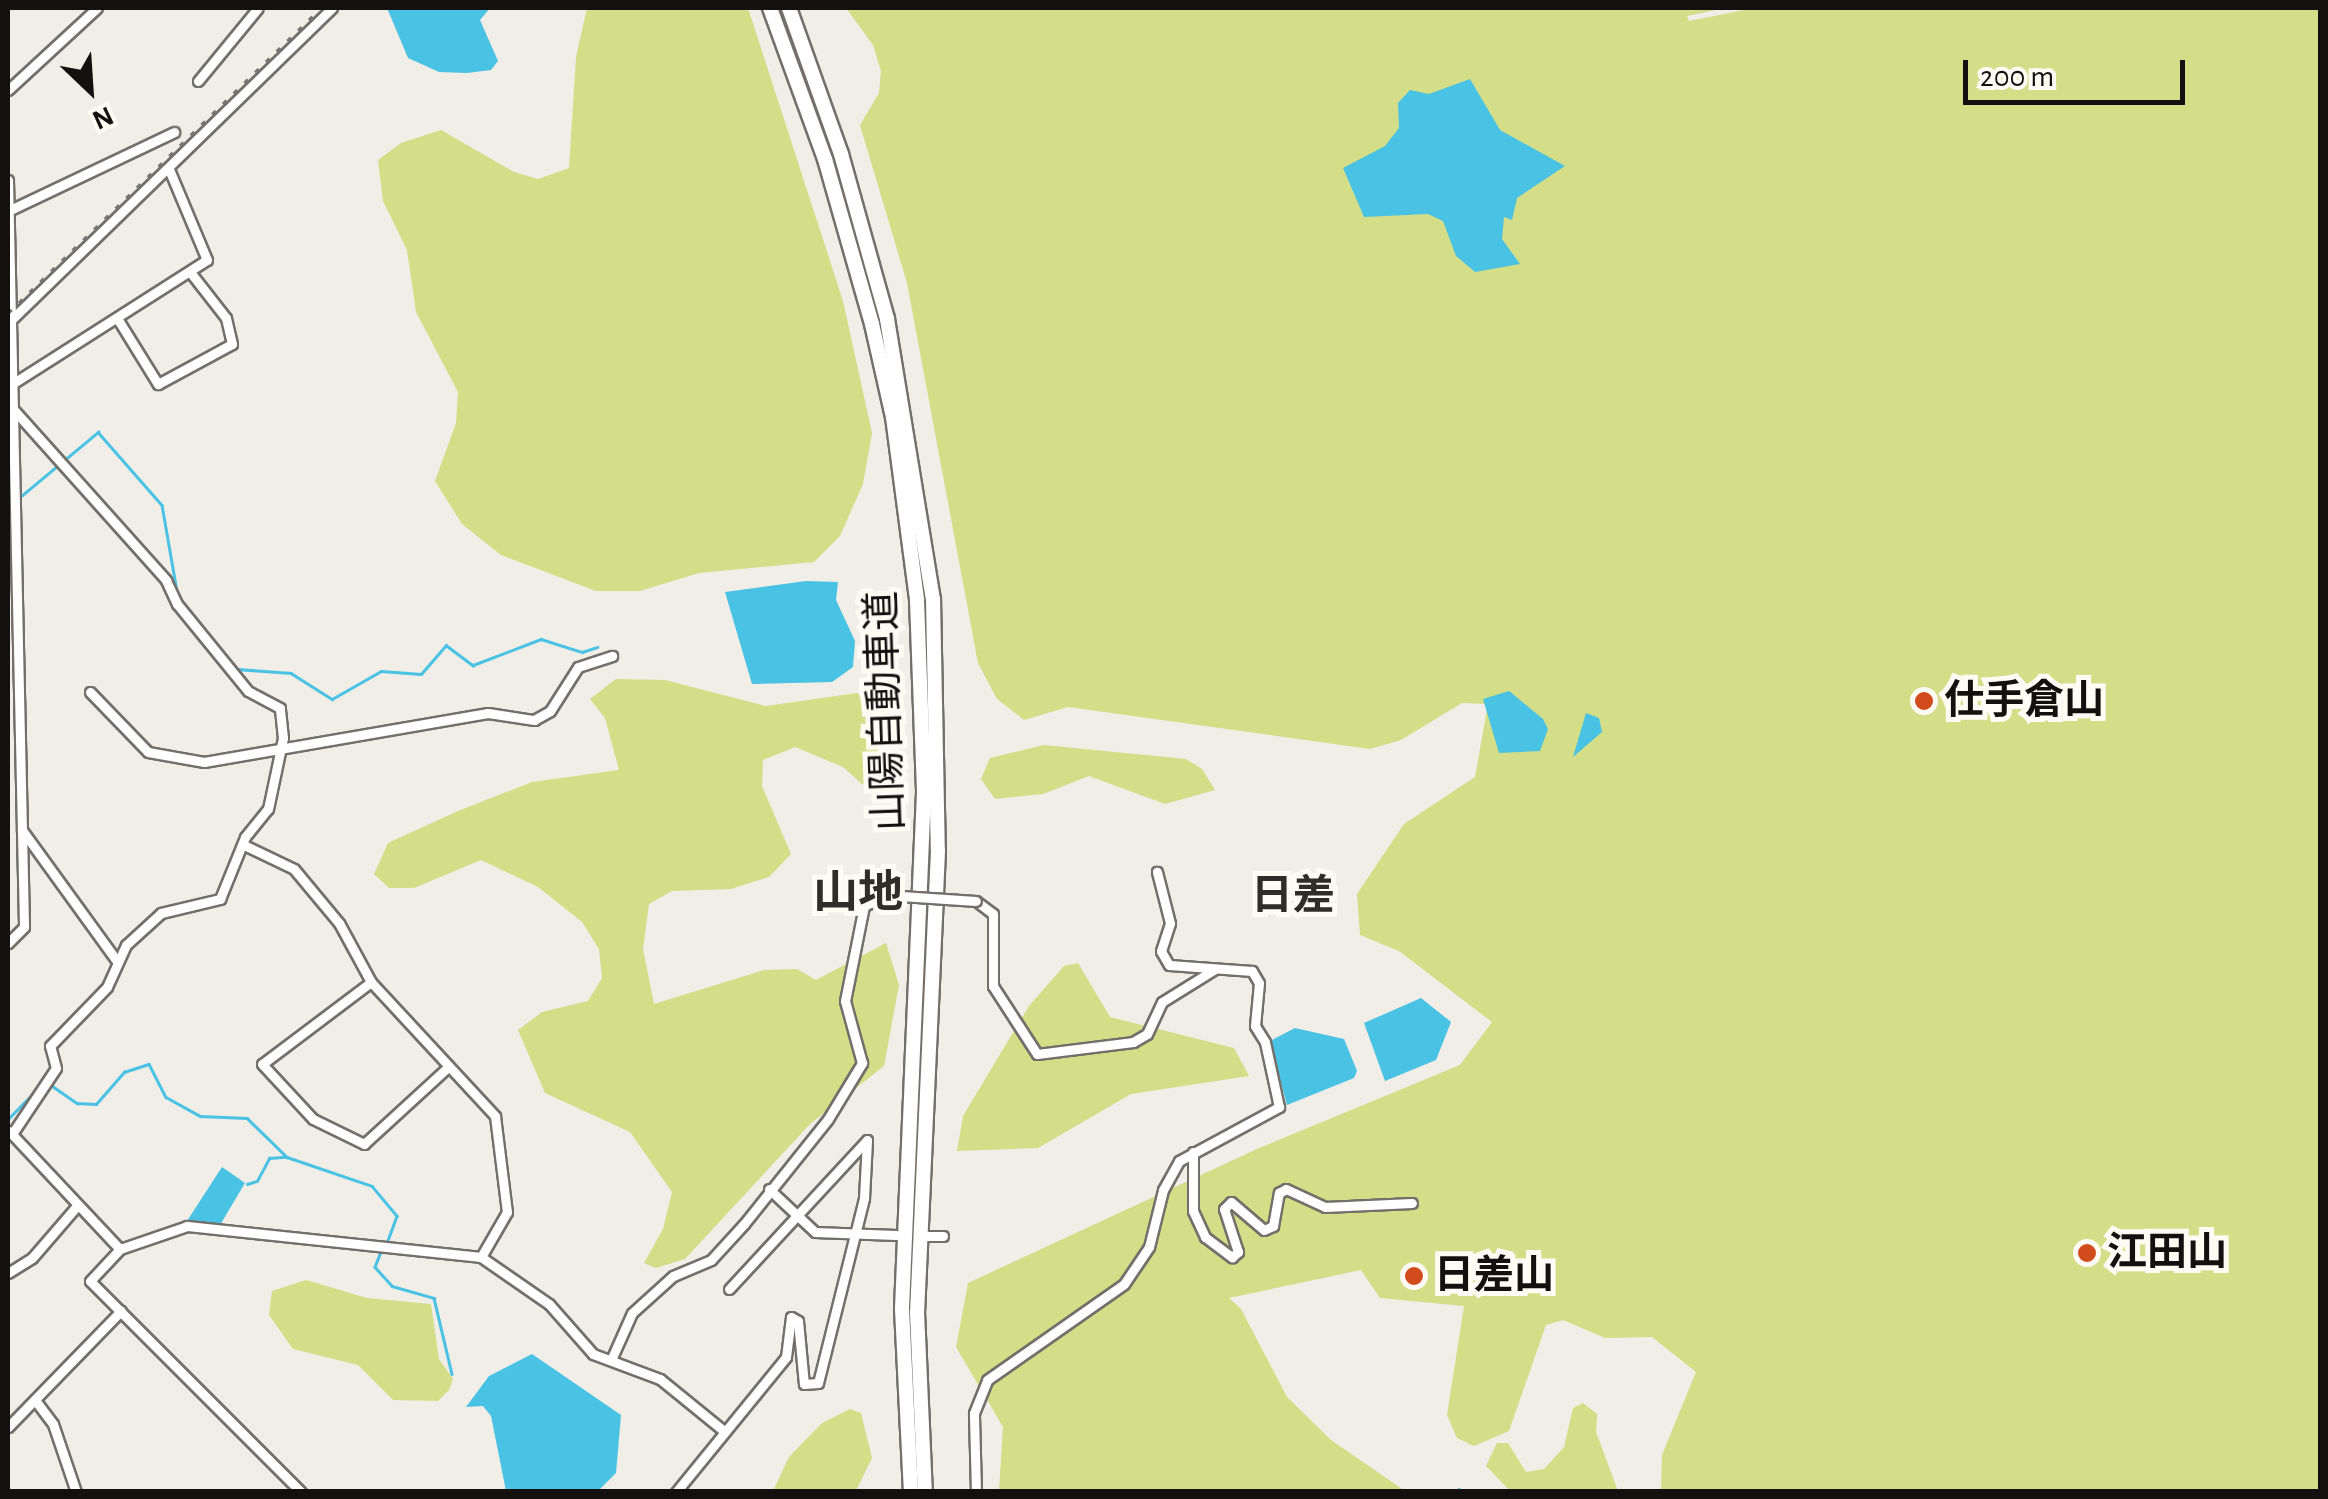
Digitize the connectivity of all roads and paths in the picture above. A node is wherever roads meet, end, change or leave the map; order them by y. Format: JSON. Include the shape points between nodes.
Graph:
{"nodes":[{"id":1,"x":97,"y":8,"type":"edge"},
{"id":2,"x":258,"y":8,"type":"edge"},
{"id":3,"x":332,"y":8,"type":"edge"},
{"id":4,"x":770,"y":8,"type":"edge"},
{"id":5,"x":789,"y":8,"type":"edge"},
{"id":6,"x":198,"y":81,"type":"dead end"},
{"id":7,"x":8,"y":90,"type":"edge"},
{"id":8,"x":174,"y":132,"type":"dead end"},
{"id":9,"x":170,"y":169,"type":"junction"},
{"id":10,"x":8,"y":180,"type":"edge"},
{"id":11,"x":8,"y":211,"type":"edge"},
{"id":12,"x":190,"y":272,"type":"junction"},
{"id":13,"x":117,"y":318,"type":"junction"},
{"id":14,"x":8,"y":323,"type":"edge"},
{"id":15,"x":12,"y":384,"type":"junction"},
{"id":16,"x":12,"y":408,"type":"junction"},
{"id":17,"x":10,"y":427,"type":"edge"},
{"id":18,"x":12,"y":645,"type":"edge"},
{"id":19,"x":612,"y":656,"type":"dead end"},
{"id":20,"x":90,"y":692,"type":"dead end"},
{"id":21,"x":283,"y":750,"type":"junction"},
{"id":22,"x":22,"y":830,"type":"junction"},
{"id":23,"x":244,"y":844,"type":"junction"},
{"id":24,"x":1156,"y":872,"type":"dead end"},
{"id":25,"x":8,"y":944,"type":"edge"},
{"id":26,"x":116,"y":960,"type":"junction"},
{"id":27,"x":1215,"y":970,"type":"junction"},
{"id":28,"x":372,"y":982,"type":"junction"},
{"id":29,"x":448,"y":1067,"type":"junction"},
{"id":30,"x":10,"y":1132,"type":"edge"},
{"id":31,"x":1194,"y":1152,"type":"junction"},
{"id":32,"x":769,"y":1188,"type":"junction"},
{"id":33,"x":1412,"y":1203,"type":"dead end"},
{"id":34,"x":76,"y":1207,"type":"junction"},
{"id":35,"x":797,"y":1215,"type":"junction"},
{"id":36,"x":854,"y":1235,"type":"junction"},
{"id":37,"x":896,"y":1236,"type":"dead end"},
{"id":38,"x":925,"y":1236,"type":"dead end"},
{"id":39,"x":943,"y":1236,"type":"dead end"},
{"id":40,"x":120,"y":1249,"type":"junction"},
{"id":41,"x":481,"y":1257,"type":"junction"},
{"id":42,"x":8,"y":1273,"type":"edge"},
{"id":43,"x":729,"y":1289,"type":"dead end"},
{"id":44,"x":121,"y":1311,"type":"junction"},
{"id":45,"x":611,"y":1360,"type":"junction"},
{"id":46,"x":35,"y":1400,"type":"junction"},
{"id":47,"x":8,"y":1427,"type":"edge"},
{"id":48,"x":724,"y":1431,"type":"junction"},
{"id":49,"x":76,"y":1492,"type":"edge"},
{"id":50,"x":301,"y":1492,"type":"edge"},
{"id":51,"x":676,"y":1492,"type":"edge"},
{"id":52,"x":911,"y":1492,"type":"edge"},
{"id":53,"x":926,"y":1492,"type":"edge"},
{"id":54,"x":976,"y":1492,"type":"edge"}],
"edges":[{"from":1,"to":7,"type":"street"},
{"from":2,"to":6,"type":"street"},
{"from":3,"to":9,"type":"street"},
{"from":4,"to":52,"type":"highway","name":"山陽自動車道","via":[[825,158],[872,324],[899,452],[918,600],[924,811],[902,1308]]},
{"from":5,"to":53,"type":"highway","name":"山陽自動車道","via":[[841,154],[887,320],[933,599],[938,850],[917,1312]]},
{"from":8,"to":11,"type":"street"},
{"from":9,"to":12,"type":"street","via":[[208,260]]},
{"from":9,"to":14,"type":"street"},
{"from":10,"to":11,"type":"street"},
{"from":11,"to":14,"type":"street"},
{"from":12,"to":13,"type":"street"},
{"from":12,"to":13,"type":"street","via":[[226,318],[232,344],[158,384]]},
{"from":13,"to":15,"type":"street"},
{"from":14,"to":15,"type":"street"},
{"from":15,"to":16,"type":"street"},
{"from":16,"to":17,"type":"street"},
{"from":16,"to":21,"type":"street","via":[[166,580],[177,604],[248,691],[280,708]]},
{"from":17,"to":18,"type":"street"},
{"from":18,"to":22,"type":"street"},
{"from":19,"to":21,"type":"street","via":[[578,667],[550,711],[534,720],[488,713]]},
{"from":20,"to":21,"type":"street","via":[[148,752],[204,762]]},
{"from":21,"to":23,"type":"street","via":[[268,809]]},
{"from":22,"to":25,"type":"street","via":[[24,928]]},
{"from":22,"to":26,"type":"street"},
{"from":23,"to":26,"type":"street","via":[[216,903],[161,913]]},
{"from":23,"to":28,"type":"street","via":[[294,869],[339,923]]},
{"from":24,"to":27,"type":"street","via":[[1170,923],[1161,951],[1169,965]]},
{"from":26,"to":30,"type":"street","via":[[108,988],[50,1046],[56,1068]]},
{"from":27,"to":31,"type":"street","via":[[1252,972],[1259,983],[1256,1026],[1279,1107]]},
{"from":27,"to":32,"type":"street","bridge":true,"via":[[1162,1002],[1147,1034],[1133,1042],[1038,1054],[993,986],[993,914],[976,901],[886,895],[864,906],[845,1001],[862,1064],[828,1119]]},
{"from":28,"to":29,"type":"street"},
{"from":28,"to":29,"type":"street","via":[[262,1064],[314,1120],[364,1144]]},
{"from":29,"to":41,"type":"street","via":[[484,1102],[500,1132],[507,1212]]},
{"from":30,"to":34,"type":"street"},
{"from":31,"to":33,"type":"street","via":[[1193,1211],[1205,1237],[1232,1257],[1238,1252],[1224,1210],[1231,1202],[1264,1230],[1273,1226],[1278,1192],[1286,1190],[1325,1208]]},
{"from":31,"to":54,"type":"street","via":[[1170,1171],[1149,1247],[1124,1284],[986,1380],[974,1413]]},
{"from":32,"to":35,"type":"street"},
{"from":32,"to":45,"type":"street","via":[[711,1260],[673,1276],[632,1314]]},
{"from":34,"to":40,"type":"street"},
{"from":34,"to":42,"type":"street","via":[[32,1258]]},
{"from":35,"to":36,"type":"street","via":[[815,1232]]},
{"from":35,"to":36,"type":"street","via":[[867,1140]]},
{"from":35,"to":43,"type":"street"},
{"from":36,"to":37,"type":"street"},
{"from":36,"to":48,"type":"street","via":[[818,1383],[804,1384],[798,1321],[791,1317],[786,1357]]},
{"from":38,"to":39,"type":"street"},
{"from":40,"to":41,"type":"street","via":[[187,1226]]},
{"from":40,"to":44,"type":"street","via":[[90,1281]]},
{"from":41,"to":45,"type":"street","via":[[549,1304],[593,1354]]},
{"from":44,"to":46,"type":"street"},
{"from":44,"to":50,"type":"street"},
{"from":45,"to":48,"type":"street","via":[[660,1379]]},
{"from":46,"to":47,"type":"street"},
{"from":46,"to":49,"type":"street","via":[[53,1424]]},
{"from":48,"to":51,"type":"street"}]}
